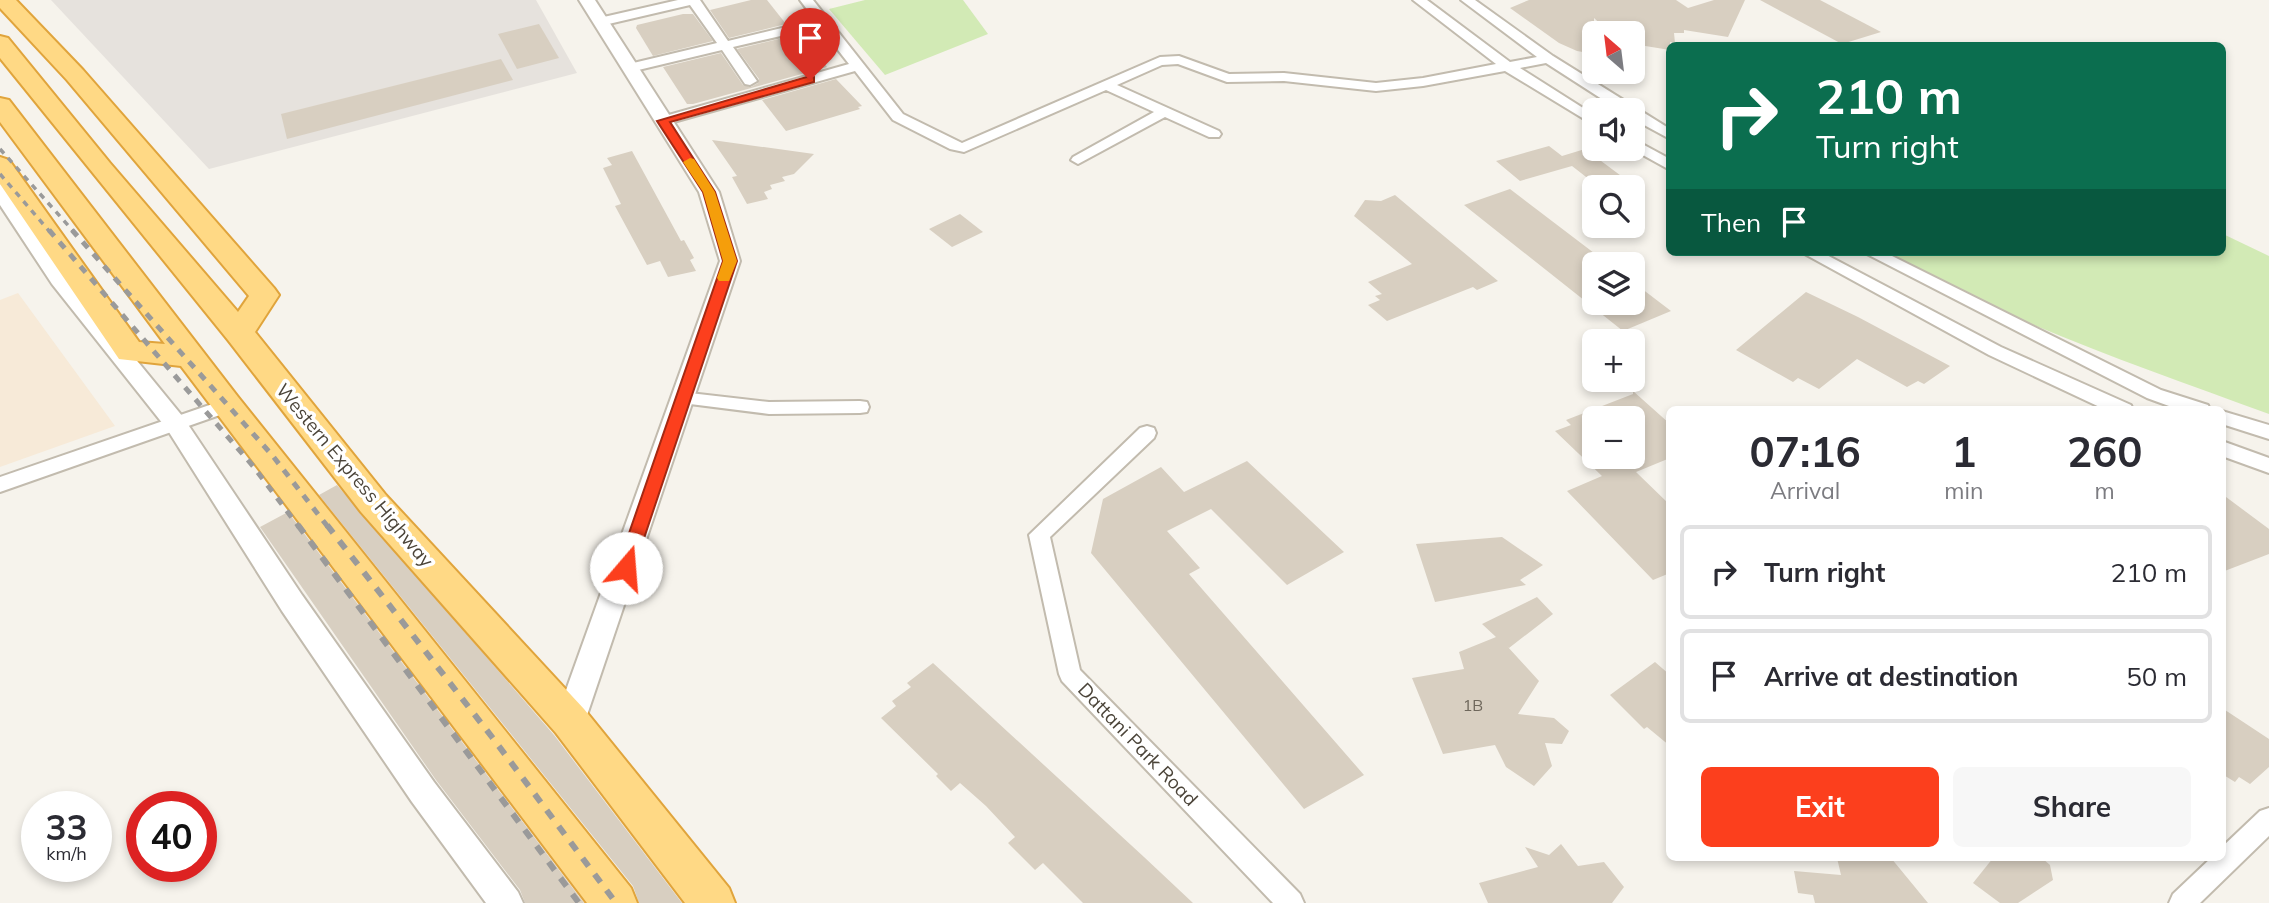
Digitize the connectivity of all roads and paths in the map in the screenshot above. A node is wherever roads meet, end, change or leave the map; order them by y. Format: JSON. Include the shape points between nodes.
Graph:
{"nodes":[{"id":1,"x":587,"y":0,"type":"edge"},
{"id":2,"x":693,"y":0,"type":"edge"},
{"id":3,"x":806,"y":0,"type":"edge"},
{"id":4,"x":1420,"y":0,"type":"edge"},
{"id":5,"x":1467,"y":0,"type":"edge"},
{"id":6,"x":9,"y":2,"type":"edge"},
{"id":7,"x":600,"y":22,"type":"junction"},
{"id":8,"x":824,"y":22,"type":"junction"},
{"id":9,"x":0,"y":43,"type":"edge"},
{"id":10,"x":726,"y":46,"type":"junction"},
{"id":11,"x":1548,"y":59,"type":"junction"},
{"id":12,"x":858,"y":66,"type":"junction"},
{"id":13,"x":1507,"y":66,"type":"junction"},
{"id":14,"x":630,"y":68,"type":"junction"},
{"id":15,"x":750,"y":81,"type":"dead end"},
{"id":16,"x":1108,"y":86,"type":"junction"},
{"id":17,"x":1607,"y":98,"type":"edge"},
{"id":18,"x":0,"y":106,"type":"edge"},
{"id":19,"x":1582,"y":111,"type":"edge"},
{"id":20,"x":1164,"y":112,"type":"junction"},
{"id":21,"x":1579,"y":112,"type":"junction"},
{"id":22,"x":1582,"y":114,"type":"edge"},
{"id":23,"x":1645,"y":120,"type":"edge"},
{"id":24,"x":663,"y":121,"type":"junction"},
{"id":25,"x":1666,"y":133,"type":"edge"},
{"id":26,"x":1214,"y":134,"type":"dead end"},
{"id":27,"x":1645,"y":150,"type":"edge"},
{"id":28,"x":1078,"y":160,"type":"dead end"},
{"id":29,"x":1666,"y":164,"type":"edge"},
{"id":30,"x":0,"y":165,"type":"edge"},
{"id":31,"x":0,"y":190,"type":"edge"},
{"id":32,"x":1815,"y":256,"type":"edge"},
{"id":33,"x":1878,"y":256,"type":"edge"},
{"id":34,"x":239,"y":333,"type":"junction"},
{"id":35,"x":191,"y":356,"type":"junction"},
{"id":36,"x":681,"y":398,"type":"junction"},
{"id":37,"x":2151,"y":402,"type":"edge"},
{"id":38,"x":227,"y":405,"type":"junction"},
{"id":39,"x":2115,"y":406,"type":"edge"},
{"id":40,"x":2176,"y":406,"type":"edge"},
{"id":41,"x":860,"y":407,"type":"dead end"},
{"id":42,"x":2226,"y":418,"type":"edge"},
{"id":43,"x":175,"y":423,"type":"junction"},
{"id":44,"x":2269,"y":432,"type":"edge"},
{"id":45,"x":1147,"y":433,"type":"dead end"},
{"id":46,"x":2226,"y":450,"type":"edge"},
{"id":47,"x":2269,"y":466,"type":"edge"},
{"id":48,"x":0,"y":485,"type":"edge"},
{"id":49,"x":570,"y":722,"type":"junction"},
{"id":50,"x":2269,"y":819,"type":"edge"},
{"id":51,"x":2226,"y":861,"type":"edge"},
{"id":52,"x":2226,"y":861,"type":"edge"},
{"id":53,"x":506,"y":903,"type":"edge"},
{"id":54,"x":615,"y":903,"type":"edge"},
{"id":55,"x":713,"y":903,"type":"edge"},
{"id":56,"x":1291,"y":903,"type":"edge"},
{"id":57,"x":2182,"y":903,"type":"edge"}],
"edges":[{"from":1,"to":7,"type":"street"},
{"from":2,"to":7,"type":"street"},
{"from":2,"to":10,"type":"street"},
{"from":3,"to":8,"type":"street"},
{"from":4,"to":13,"type":"street"},
{"from":5,"to":11,"type":"street"},
{"from":6,"to":34,"type":"highway","via":[[264,295]]},
{"from":7,"to":14,"type":"street"},
{"from":8,"to":10,"type":"street"},
{"from":8,"to":12,"type":"street"},
{"from":9,"to":34,"type":"highway","name":"Western Express Highway"},
{"from":10,"to":14,"type":"street"},
{"from":10,"to":15,"type":"street"},
{"from":11,"to":13,"type":"street"},
{"from":11,"to":17,"type":"street"},
{"from":12,"to":16,"type":"street","via":[[898,117],[964,148]]},
{"from":12,"to":24,"type":"street"},
{"from":13,"to":16,"type":"street","via":[[1376,87],[1227,78],[1171,59]]},
{"from":13,"to":21,"type":"street"},
{"from":14,"to":24,"type":"street"},
{"from":16,"to":20,"type":"street"},
{"from":18,"to":35,"type":"highway"},
{"from":19,"to":21,"type":"street"},
{"from":20,"to":26,"type":"street"},
{"from":20,"to":28,"type":"street"},
{"from":21,"to":22,"type":"street"},
{"from":23,"to":25,"type":"street"},
{"from":24,"to":36,"type":"street","via":[[709,192],[730,261]]},
{"from":27,"to":29,"type":"street"},
{"from":30,"to":35,"type":"highway","via":[[130,352]]},
{"from":31,"to":43,"type":"street","via":[[59,279]]},
{"from":32,"to":39,"type":"street","via":[[1995,351]]},
{"from":33,"to":37,"type":"street"},
{"from":34,"to":49,"type":"highway","name":"Western Express Highway","via":[[373,503]]},
{"from":35,"to":38,"type":"highway"},
{"from":36,"to":41,"type":"street","via":[[769,408]]},
{"from":36,"to":49,"type":"street"},
{"from":37,"to":40,"type":"street"},
{"from":38,"to":43,"type":"street"},
{"from":38,"to":54,"type":"highway"},
{"from":42,"to":44,"type":"street"},
{"from":43,"to":48,"type":"street"},
{"from":43,"to":53,"type":"street","via":[[299,614]]},
{"from":45,"to":56,"type":"street","name":"Dattani Park Road","via":[[1039,535],[1070,674]]},
{"from":46,"to":47,"type":"street"},
{"from":49,"to":55,"type":"highway","name":"Western Express Highway"},
{"from":50,"to":52,"type":"street"},
{"from":51,"to":57,"type":"street"}]}
